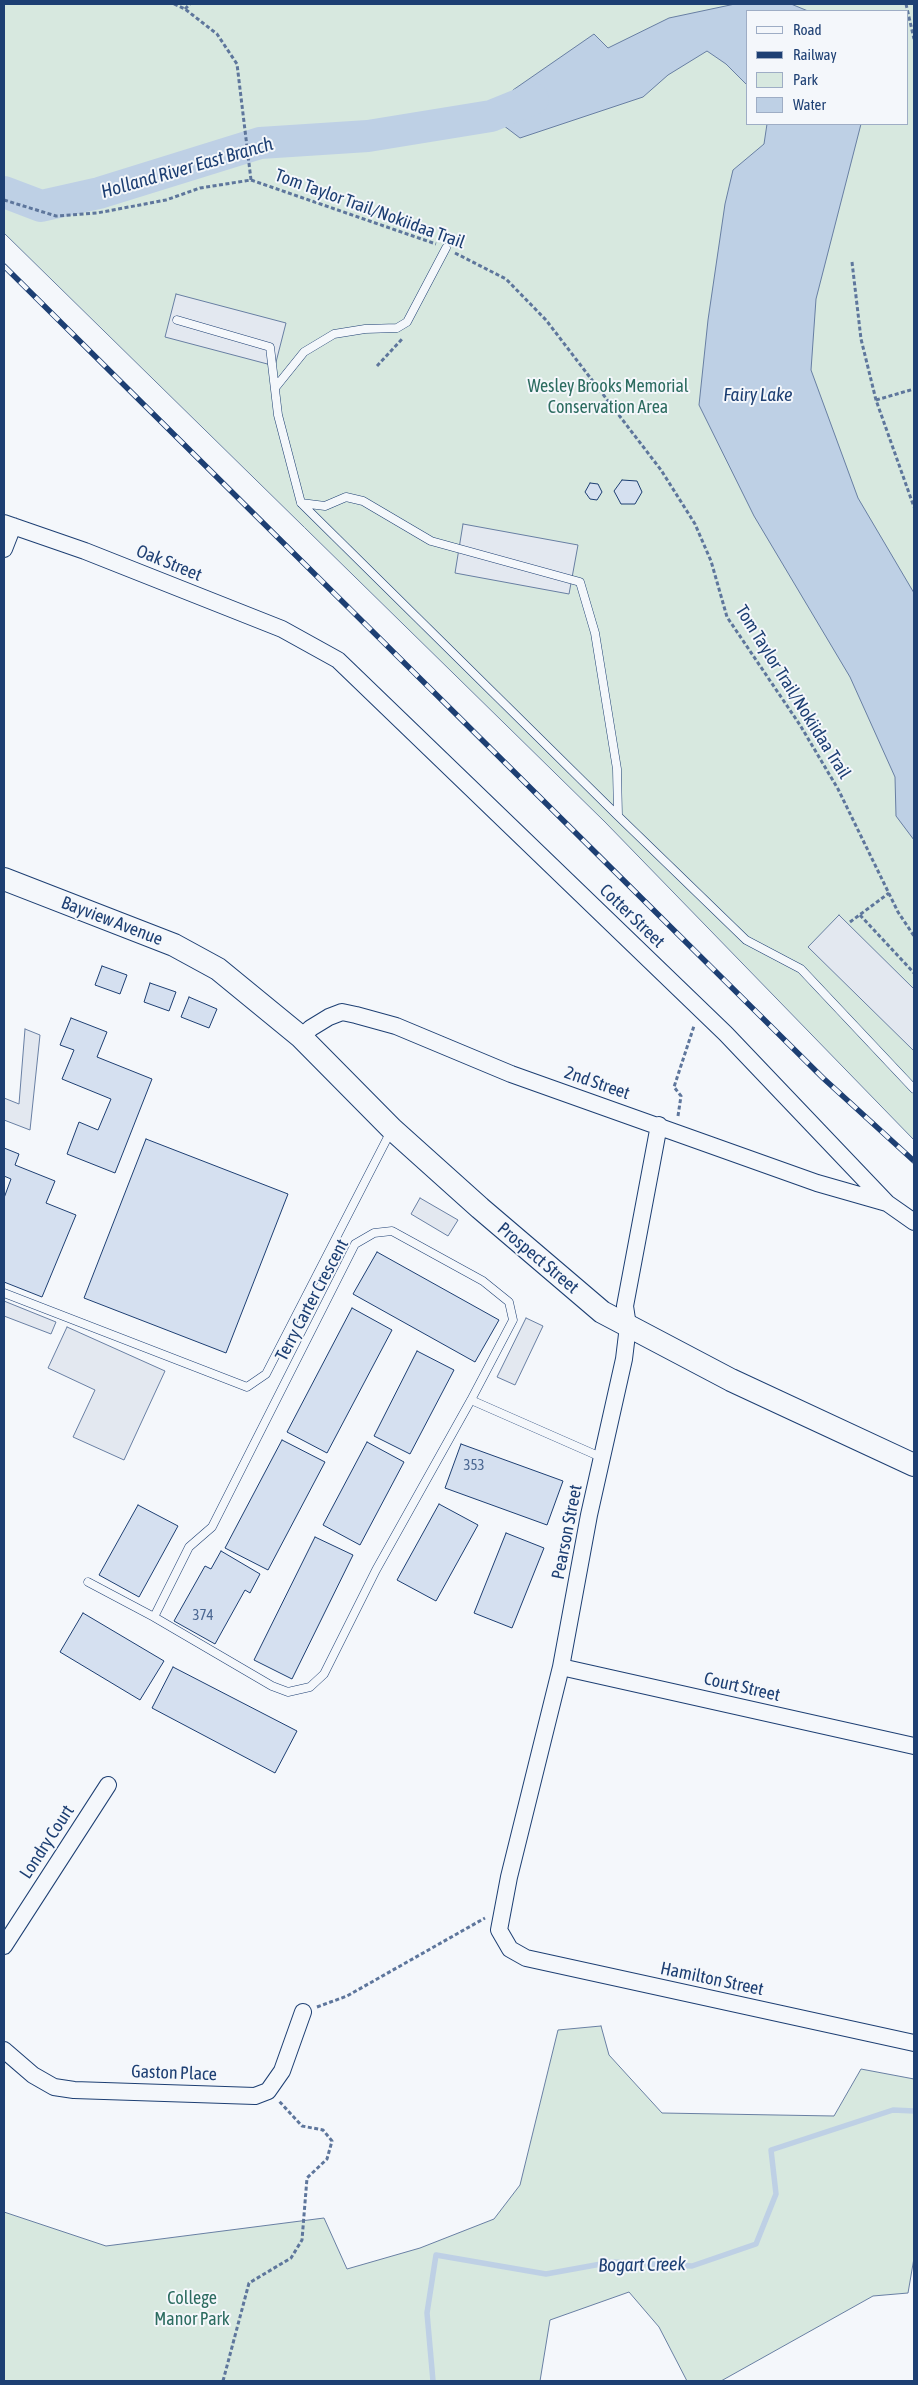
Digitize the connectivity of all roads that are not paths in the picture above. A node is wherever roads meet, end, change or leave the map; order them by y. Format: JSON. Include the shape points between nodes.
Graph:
{"nodes":[{"id":1,"x":446,"y":248,"type":"road end"},
{"id":2,"x":177,"y":320,"type":"dead end"},
{"id":3,"x":274,"y":388,"type":"junction"},
{"id":4,"x":301,"y":503,"type":"junction"},
{"id":5,"x":8,"y":524,"type":"edge"},
{"id":6,"x":4,"y":549,"type":"edge"},
{"id":7,"x":316,"y":646,"type":"joint"},
{"id":8,"x":618,"y":816,"type":"junction"},
{"id":9,"x":4,"y":879,"type":"edge"},
{"id":10,"x":218,"y":969,"type":"joint"},
{"id":11,"x":302,"y":1037,"type":"junction"},
{"id":12,"x":914,"y":1089,"type":"edge"},
{"id":13,"x":659,"y":1125,"type":"junction"},
{"id":14,"x":392,"y":1129,"type":"junction"},
{"id":15,"x":887,"y":1203,"type":"junction"},
{"id":16,"x":914,"y":1222,"type":"edge"},
{"id":17,"x":4,"y":1293,"type":"edge"},
{"id":18,"x":628,"y":1326,"type":"junction"},
{"id":19,"x":472,"y":1400,"type":"junction"},
{"id":20,"x":603,"y":1458,"type":"junction"},
{"id":21,"x":914,"y":1465,"type":"edge"},
{"id":22,"x":88,"y":1582,"type":"dead end"},
{"id":23,"x":154,"y":1617,"type":"junction"},
{"id":24,"x":561,"y":1667,"type":"junction"},
{"id":25,"x":914,"y":1746,"type":"edge"},
{"id":26,"x":108,"y":1785,"type":"dead end"},
{"id":27,"x":506,"y":1943,"type":"joint"},
{"id":28,"x":4,"y":1946,"type":"edge"},
{"id":29,"x":303,"y":2012,"type":"road end"},
{"id":30,"x":914,"y":2043,"type":"edge"},
{"id":31,"x":4,"y":2050,"type":"edge"}],
"edges":[{"from":1,"to":3,"type":"lane","via":[[407,322],[397,328],[334,334],[304,352]]},
{"from":2,"to":3,"type":"lane","via":[[270,347]]},
{"from":3,"to":4,"type":"lane"},
{"from":4,"to":8,"type":"lane"},
{"from":4,"to":8,"type":"lane","via":[[325,506],[346,497],[363,500],[431,541],[580,582],[595,633],[617,769]]},
{"from":5,"to":6,"type":"street"},
{"from":5,"to":7,"type":"street","name":"Oak Street","via":[[255,618]]},
{"from":7,"to":15,"type":"street","name":"Cotter Street","via":[[338,660],[700,1009]]},
{"from":8,"to":12,"type":"lane","via":[[746,940],[801,969]]},
{"from":9,"to":10,"type":"main road","name":"Bayview Avenue","via":[[174,945]]},
{"from":10,"to":11,"type":"main road","name":"Prospect Street"},
{"from":11,"to":13,"type":"street","name":"2nd Street","via":[[310,1028],[342,1012],[356,1015],[396,1026],[511,1074]]},
{"from":11,"to":14,"type":"main road","name":"Prospect Street"},
{"from":13,"to":15,"type":"street","name":"2nd Street","via":[[818,1183]]},
{"from":13,"to":18,"type":"street","name":"Pearson Street","via":[[625,1306]]},
{"from":14,"to":17,"type":"lane","via":[[266,1374],[248,1387]]},
{"from":14,"to":18,"type":"main road","name":"Prospect Street","via":[[602,1312]]},
{"from":15,"to":16,"type":"street","name":"Cotter Street"},
{"from":18,"to":20,"type":"street","name":"Pearson Street"},
{"from":18,"to":21,"type":"main road","name":"Prospect Street","via":[[731,1380]]},
{"from":19,"to":20,"type":"lane"},
{"from":19,"to":23,"type":"lane","name":"Terry Carter Crescent","via":[[376,1570],[324,1674],[310,1687],[288,1692],[272,1686]]},
{"from":19,"to":23,"type":"lane","name":"Terry Carter Crescent","via":[[513,1320],[509,1302],[483,1281],[392,1231],[374,1233],[355,1244],[212,1527],[189,1547]]},
{"from":20,"to":24,"type":"street","name":"Pearson Street"},
{"from":22,"to":23,"type":"lane","name":"Terry Carter Crescent"},
{"from":24,"to":25,"type":"street","name":"Court Street"},
{"from":24,"to":27,"type":"street","name":"Pearson Street","via":[[503,1907],[499,1930]]},
{"from":26,"to":28,"type":"street","name":"Londry Court"},
{"from":27,"to":30,"type":"street","name":"Hamilton Street","via":[[526,1958]]},
{"from":29,"to":31,"type":"street","name":"Gaston Place","via":[[282,2071],[268,2090],[255,2096],[54,2087],[33,2075]]}]}
